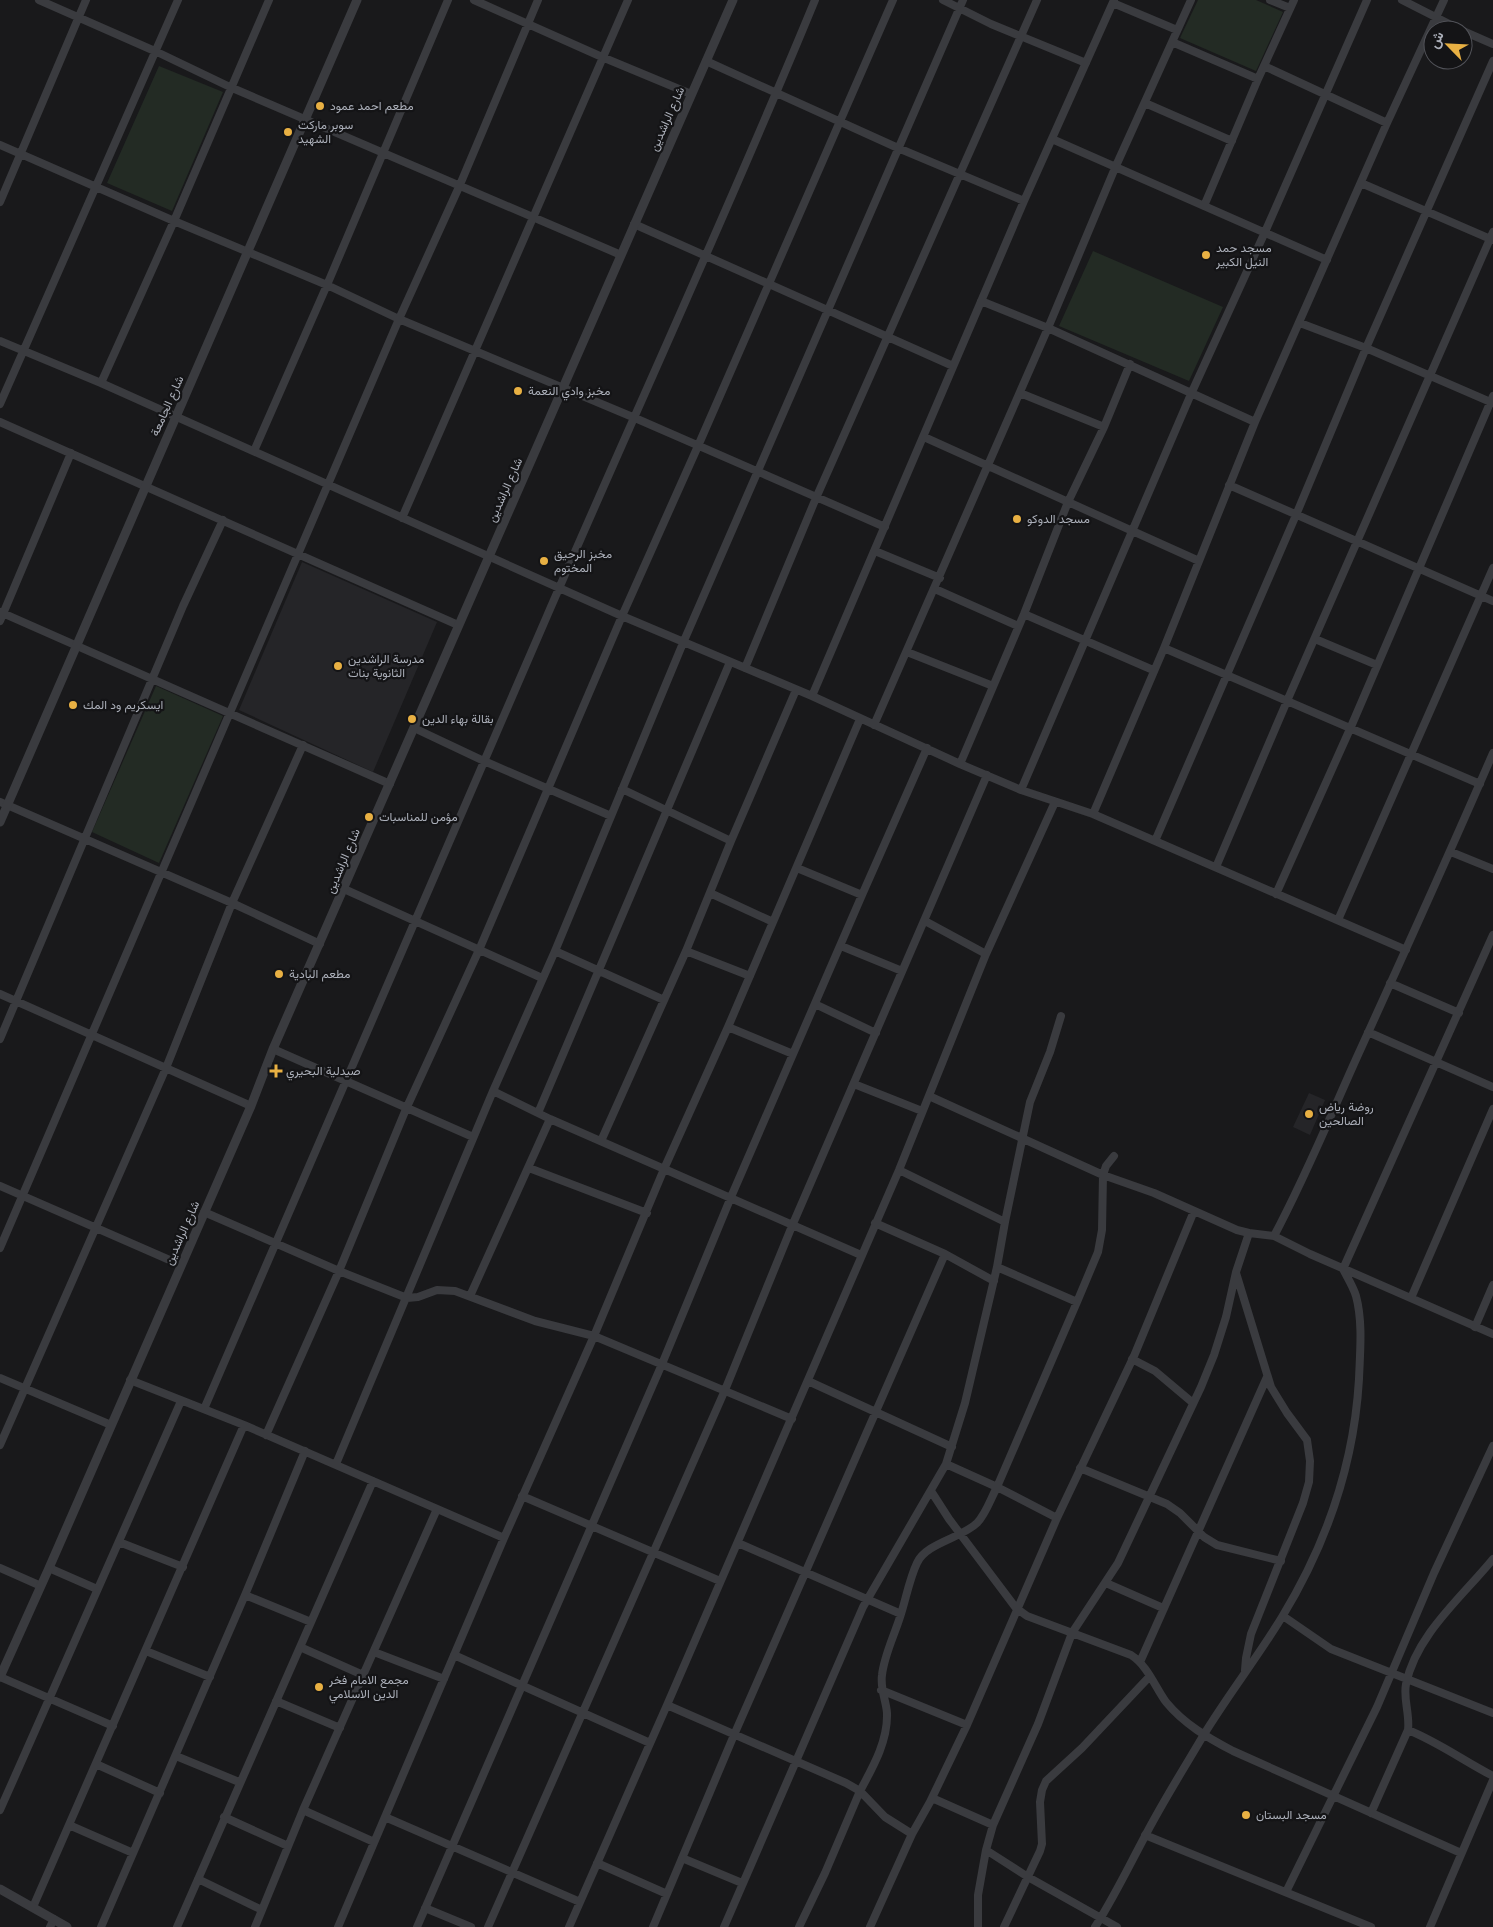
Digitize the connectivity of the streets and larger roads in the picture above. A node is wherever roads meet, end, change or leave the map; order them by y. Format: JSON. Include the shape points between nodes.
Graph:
{"nodes":[{"id":1,"x":38,"y":0,"type":"edge"},
{"id":2,"x":86,"y":0,"type":"edge"},
{"id":3,"x":178,"y":0,"type":"edge"},
{"id":4,"x":269,"y":0,"type":"edge"},
{"id":5,"x":357,"y":0,"type":"edge"},
{"id":6,"x":448,"y":0,"type":"edge"},
{"id":7,"x":474,"y":0,"type":"edge"},
{"id":8,"x":538,"y":0,"type":"edge"},
{"id":9,"x":628,"y":0,"type":"edge"},
{"id":10,"x":733,"y":0,"type":"edge"},
{"id":11,"x":815,"y":0,"type":"edge"},
{"id":12,"x":893,"y":0,"type":"edge"},
{"id":13,"x":943,"y":0,"type":"edge"},
{"id":14,"x":1037,"y":0,"type":"edge"},
{"id":15,"x":1191,"y":0,"type":"edge"},
{"id":16,"x":1270,"y":0,"type":"edge"},
{"id":17,"x":1294,"y":0,"type":"edge"},
{"id":18,"x":1367,"y":0,"type":"edge"},
{"id":19,"x":1402,"y":0,"type":"edge"},
{"id":20,"x":1444,"y":0,"type":"edge"},
{"id":21,"x":1114,"y":2,"type":"edge"},
{"id":22,"x":961,"y":4,"type":"edge"},
{"id":23,"x":1290,"y":8,"type":"junction"},
{"id":24,"x":78,"y":17,"type":"junction"},
{"id":25,"x":1437,"y":18,"type":"junction"},
{"id":26,"x":1441,"y":20,"type":"edge"},
{"id":27,"x":528,"y":24,"type":"junction"},
{"id":28,"x":1177,"y":30,"type":"junction"},
{"id":29,"x":1021,"y":35,"type":"junction"},
{"id":30,"x":1473,"y":35,"type":"edge"},
{"id":31,"x":1172,"y":42,"type":"junction"},
{"id":32,"x":1493,"y":44,"type":"edge"},
{"id":33,"x":157,"y":52,"type":"junction"},
{"id":34,"x":602,"y":58,"type":"junction"},
{"id":35,"x":1493,"y":61,"type":"edge"},
{"id":36,"x":706,"y":62,"type":"junction"},
{"id":37,"x":1086,"y":63,"type":"junction"},
{"id":38,"x":1264,"y":66,"type":"junction"},
{"id":39,"x":1258,"y":79,"type":"junction"},
{"id":40,"x":230,"y":87,"type":"junction"},
{"id":41,"x":777,"y":93,"type":"junction"},
{"id":42,"x":691,"y":94,"type":"junction"},
{"id":43,"x":1324,"y":94,"type":"junction"},
{"id":44,"x":1145,"y":103,"type":"junction"},
{"id":45,"x":304,"y":119,"type":"junction"},
{"id":46,"x":839,"y":121,"type":"junction"},
{"id":47,"x":1387,"y":123,"type":"junction"},
{"id":48,"x":1052,"y":140,"type":"junction"},
{"id":49,"x":1232,"y":141,"type":"junction"},
{"id":50,"x":0,"y":145,"type":"edge"},
{"id":51,"x":898,"y":148,"type":"junction"},
{"id":52,"x":383,"y":152,"type":"junction"},
{"id":53,"x":21,"y":154,"type":"junction"},
{"id":54,"x":1115,"y":168,"type":"junction"},
{"id":55,"x":960,"y":175,"type":"junction"},
{"id":56,"x":1361,"y":183,"type":"junction"},
{"id":57,"x":96,"y":186,"type":"junction"},
{"id":58,"x":459,"y":186,"type":"junction"},
{"id":59,"x":1024,"y":201,"type":"junction"},
{"id":60,"x":0,"y":202,"type":"edge"},
{"id":61,"x":1204,"y":206,"type":"junction"},
{"id":62,"x":1426,"y":211,"type":"junction"},
{"id":63,"x":532,"y":217,"type":"junction"},
{"id":64,"x":174,"y":221,"type":"junction"},
{"id":65,"x":634,"y":224,"type":"junction"},
{"id":66,"x":1265,"y":232,"type":"junction"},
{"id":67,"x":1492,"y":237,"type":"edge"},
{"id":68,"x":248,"y":252,"type":"junction"},
{"id":69,"x":621,"y":255,"type":"junction"},
{"id":70,"x":706,"y":257,"type":"junction"},
{"id":71,"x":1327,"y":260,"type":"junction"},
{"id":72,"x":327,"y":284,"type":"junction"},
{"id":73,"x":769,"y":284,"type":"junction"},
{"id":74,"x":981,"y":301,"type":"junction"},
{"id":75,"x":827,"y":311,"type":"junction"},
{"id":76,"x":399,"y":319,"type":"junction"},
{"id":77,"x":1300,"y":323,"type":"junction"},
{"id":78,"x":1048,"y":328,"type":"junction"},
{"id":79,"x":888,"y":336,"type":"junction"},
{"id":80,"x":0,"y":340,"type":"edge"},
{"id":81,"x":1366,"y":348,"type":"junction"},
{"id":82,"x":24,"y":351,"type":"junction"},
{"id":83,"x":475,"y":352,"type":"junction"},
{"id":84,"x":1130,"y":364,"type":"junction"},
{"id":85,"x":953,"y":366,"type":"junction"},
{"id":86,"x":1430,"y":375,"type":"junction"},
{"id":87,"x":101,"y":383,"type":"junction"},
{"id":88,"x":564,"y":388,"type":"junction"},
{"id":89,"x":1020,"y":393,"type":"junction"},
{"id":90,"x":1191,"y":394,"type":"junction"},
{"id":91,"x":1492,"y":400,"type":"edge"},
{"id":92,"x":0,"y":404,"type":"edge"},
{"id":93,"x":175,"y":417,"type":"junction"},
{"id":94,"x":635,"y":418,"type":"junction"},
{"id":95,"x":0,"y":422,"type":"edge"},
{"id":96,"x":1255,"y":422,"type":"junction"},
{"id":97,"x":1104,"y":427,"type":"junction"},
{"id":98,"x":924,"y":437,"type":"junction"},
{"id":99,"x":698,"y":446,"type":"junction"},
{"id":100,"x":254,"y":451,"type":"junction"},
{"id":101,"x":71,"y":453,"type":"junction"},
{"id":102,"x":987,"y":466,"type":"junction"},
{"id":103,"x":758,"y":471,"type":"junction"},
{"id":104,"x":1229,"y":485,"type":"junction"},
{"id":105,"x":146,"y":486,"type":"junction"},
{"id":106,"x":328,"y":486,"type":"junction"},
{"id":107,"x":816,"y":498,"type":"junction"},
{"id":108,"x":1068,"y":502,"type":"junction"},
{"id":109,"x":1296,"y":515,"type":"junction"},
{"id":110,"x":402,"y":518,"type":"junction"},
{"id":111,"x":223,"y":520,"type":"junction"},
{"id":112,"x":885,"y":527,"type":"junction"},
{"id":113,"x":1132,"y":531,"type":"junction"},
{"id":114,"x":1358,"y":542,"type":"junction"},
{"id":115,"x":875,"y":551,"type":"junction"},
{"id":116,"x":298,"y":554,"type":"junction"},
{"id":117,"x":489,"y":556,"type":"junction"},
{"id":118,"x":1199,"y":560,"type":"junction"},
{"id":119,"x":1493,"y":568,"type":"edge"},
{"id":120,"x":1419,"y":569,"type":"junction"},
{"id":121,"x":940,"y":578,"type":"junction"},
{"id":122,"x":559,"y":588,"type":"junction"},
{"id":123,"x":935,"y":589,"type":"junction"},
{"id":124,"x":1481,"y":596,"type":"junction"},
{"id":125,"x":1493,"y":601,"type":"edge"},
{"id":126,"x":1024,"y":614,"type":"junction"},
{"id":127,"x":1,"y":615,"type":"edge"},
{"id":128,"x":622,"y":616,"type":"junction"},
{"id":129,"x":458,"y":625,"type":"junction"},
{"id":130,"x":1018,"y":626,"type":"junction"},
{"id":131,"x":1315,"y":640,"type":"junction"},
{"id":132,"x":1086,"y":641,"type":"junction"},
{"id":133,"x":683,"y":643,"type":"junction"},
{"id":134,"x":78,"y":645,"type":"junction"},
{"id":135,"x":1164,"y":648,"type":"junction"},
{"id":136,"x":907,"y":652,"type":"junction"},
{"id":137,"x":730,"y":662,"type":"junction"},
{"id":138,"x":1378,"y":665,"type":"junction"},
{"id":139,"x":745,"y":668,"type":"junction"},
{"id":140,"x":1153,"y":670,"type":"junction"},
{"id":141,"x":1226,"y":674,"type":"junction"},
{"id":142,"x":153,"y":679,"type":"junction"},
{"id":143,"x":994,"y":686,"type":"junction"},
{"id":144,"x":796,"y":690,"type":"junction"},
{"id":145,"x":812,"y":696,"type":"junction"},
{"id":146,"x":1287,"y":701,"type":"junction"},
{"id":147,"x":230,"y":712,"type":"junction"},
{"id":148,"x":860,"y":719,"type":"junction"},
{"id":149,"x":874,"y":725,"type":"junction"},
{"id":150,"x":414,"y":728,"type":"junction"},
{"id":151,"x":1350,"y":729,"type":"junction"},
{"id":152,"x":303,"y":745,"type":"junction"},
{"id":153,"x":927,"y":748,"type":"junction"},
{"id":154,"x":1493,"y":753,"type":"edge"},
{"id":155,"x":1412,"y":755,"type":"junction"},
{"id":156,"x":484,"y":761,"type":"junction"},
{"id":157,"x":960,"y":764,"type":"junction"},
{"id":158,"x":987,"y":775,"type":"junction"},
{"id":159,"x":390,"y":784,"type":"junction"},
{"id":160,"x":1480,"y":784,"type":"junction"},
{"id":161,"x":548,"y":788,"type":"junction"},
{"id":162,"x":622,"y":789,"type":"junction"},
{"id":163,"x":1021,"y":790,"type":"junction"},
{"id":164,"x":1055,"y":802,"type":"junction"},
{"id":165,"x":4,"y":804,"type":"edge"},
{"id":166,"x":667,"y":810,"type":"junction"},
{"id":167,"x":1092,"y":814,"type":"junction"},
{"id":168,"x":611,"y":816,"type":"junction"},
{"id":169,"x":0,"y":822,"type":"edge"},
{"id":170,"x":84,"y":839,"type":"junction"},
{"id":171,"x":731,"y":841,"type":"junction"},
{"id":172,"x":1155,"y":841,"type":"junction"},
{"id":173,"x":1451,"y":852,"type":"junction"},
{"id":174,"x":1216,"y":867,"type":"junction"},
{"id":175,"x":797,"y":868,"type":"junction"},
{"id":176,"x":1493,"y":869,"type":"edge"},
{"id":177,"x":161,"y":872,"type":"junction"},
{"id":178,"x":344,"y":889,"type":"junction"},
{"id":179,"x":710,"y":893,"type":"junction"},
{"id":180,"x":1276,"y":894,"type":"junction"},
{"id":181,"x":862,"y":895,"type":"junction"},
{"id":182,"x":232,"y":904,"type":"junction"},
{"id":183,"x":1338,"y":920,"type":"junction"},
{"id":184,"x":414,"y":921,"type":"junction"},
{"id":185,"x":773,"y":922,"type":"junction"},
{"id":186,"x":925,"y":922,"type":"junction"},
{"id":187,"x":1493,"y":935,"type":"edge"},
{"id":188,"x":320,"y":944,"type":"junction"},
{"id":189,"x":841,"y":946,"type":"junction"},
{"id":190,"x":479,"y":950,"type":"junction"},
{"id":191,"x":1406,"y":950,"type":"junction"},
{"id":192,"x":555,"y":951,"type":"junction"},
{"id":193,"x":686,"y":951,"type":"junction"},
{"id":194,"x":986,"y":954,"type":"junction"},
{"id":195,"x":599,"y":971,"type":"junction"},
{"id":196,"x":902,"y":971,"type":"junction"},
{"id":197,"x":750,"y":976,"type":"junction"},
{"id":198,"x":542,"y":978,"type":"junction"},
{"id":199,"x":1390,"y":983,"type":"junction"},
{"id":200,"x":0,"y":994,"type":"edge"},
{"id":201,"x":664,"y":1000,"type":"junction"},
{"id":202,"x":17,"y":1001,"type":"junction"},
{"id":203,"x":815,"y":1004,"type":"junction"},
{"id":204,"x":1459,"y":1012,"type":"junction"},
{"id":205,"x":1061,"y":1016,"type":"dead end"},
{"id":206,"x":728,"y":1027,"type":"junction"},
{"id":207,"x":1368,"y":1032,"type":"junction"},
{"id":208,"x":876,"y":1033,"type":"junction"},
{"id":209,"x":91,"y":1034,"type":"junction"},
{"id":210,"x":0,"y":1039,"type":"edge"},
{"id":211,"x":273,"y":1049,"type":"junction"},
{"id":212,"x":793,"y":1054,"type":"junction"},
{"id":213,"x":1437,"y":1062,"type":"junction"},
{"id":214,"x":166,"y":1068,"type":"junction"},
{"id":215,"x":347,"y":1081,"type":"junction"},
{"id":216,"x":854,"y":1084,"type":"junction"},
{"id":217,"x":1493,"y":1087,"type":"edge"},
{"id":218,"x":493,"y":1091,"type":"junction"},
{"id":219,"x":929,"y":1096,"type":"junction"},
{"id":220,"x":251,"y":1106,"type":"junction"},
{"id":221,"x":406,"y":1109,"type":"junction"},
{"id":222,"x":1493,"y":1109,"type":"edge"},
{"id":223,"x":922,"y":1111,"type":"junction"},
{"id":224,"x":538,"y":1113,"type":"junction"},
{"id":225,"x":550,"y":1119,"type":"junction"},
{"id":226,"x":1489,"y":1129,"type":"edge"},
{"id":227,"x":474,"y":1138,"type":"junction"},
{"id":228,"x":1022,"y":1138,"type":"junction"},
{"id":229,"x":601,"y":1141,"type":"junction"},
{"id":230,"x":1114,"y":1156,"type":"dead end"},
{"id":231,"x":529,"y":1168,"type":"junction"},
{"id":232,"x":664,"y":1169,"type":"junction"},
{"id":233,"x":899,"y":1170,"type":"junction"},
{"id":234,"x":1103,"y":1175,"type":"junction"},
{"id":235,"x":0,"y":1186,"type":"edge"},
{"id":236,"x":23,"y":1196,"type":"junction"},
{"id":237,"x":731,"y":1197,"type":"junction"},
{"id":238,"x":1194,"y":1211,"type":"junction"},
{"id":239,"x":204,"y":1212,"type":"junction"},
{"id":240,"x":647,"y":1213,"type":"junction"},
{"id":241,"x":1005,"y":1222,"type":"junction"},
{"id":242,"x":875,"y":1223,"type":"junction"},
{"id":243,"x":792,"y":1226,"type":"junction"},
{"id":244,"x":96,"y":1228,"type":"junction"},
{"id":245,"x":1249,"y":1233,"type":"junction"},
{"id":246,"x":1274,"y":1236,"type":"junction"},
{"id":247,"x":277,"y":1243,"type":"junction"},
{"id":248,"x":0,"y":1248,"type":"edge"},
{"id":249,"x":945,"y":1254,"type":"junction"},
{"id":250,"x":861,"y":1255,"type":"junction"},
{"id":251,"x":181,"y":1265,"type":"junction"},
{"id":252,"x":997,"y":1267,"type":"junction"},
{"id":253,"x":1343,"y":1269,"type":"junction"},
{"id":254,"x":339,"y":1270,"type":"junction"},
{"id":255,"x":1236,"y":1272,"type":"junction"},
{"id":256,"x":994,"y":1281,"type":"junction"},
{"id":257,"x":1493,"y":1285,"type":"edge"},
{"id":258,"x":470,"y":1296,"type":"junction"},
{"id":259,"x":407,"y":1298,"type":"junction"},
{"id":260,"x":1411,"y":1298,"type":"junction"},
{"id":261,"x":1077,"y":1302,"type":"junction"},
{"id":262,"x":1475,"y":1326,"type":"junction"},
{"id":263,"x":1493,"y":1334,"type":"edge"},
{"id":264,"x":594,"y":1336,"type":"junction"},
{"id":265,"x":1132,"y":1359,"type":"junction"},
{"id":266,"x":662,"y":1364,"type":"junction"},
{"id":267,"x":0,"y":1378,"type":"edge"},
{"id":268,"x":1267,"y":1378,"type":"junction"},
{"id":269,"x":130,"y":1380,"type":"junction"},
{"id":270,"x":808,"y":1381,"type":"junction"},
{"id":271,"x":25,"y":1388,"type":"junction"},
{"id":272,"x":725,"y":1390,"type":"junction"},
{"id":273,"x":181,"y":1401,"type":"junction"},
{"id":274,"x":1193,"y":1403,"type":"junction"},
{"id":275,"x":204,"y":1409,"type":"junction"},
{"id":276,"x":876,"y":1414,"type":"junction"},
{"id":277,"x":792,"y":1419,"type":"junction"},
{"id":278,"x":111,"y":1425,"type":"junction"},
{"id":279,"x":244,"y":1425,"type":"junction"},
{"id":280,"x":266,"y":1434,"type":"junction"},
{"id":281,"x":0,"y":1445,"type":"edge"},
{"id":282,"x":1493,"y":1446,"type":"edge"},
{"id":283,"x":952,"y":1448,"type":"junction"},
{"id":284,"x":305,"y":1452,"type":"junction"},
{"id":285,"x":1487,"y":1460,"type":"junction"},
{"id":286,"x":336,"y":1464,"type":"junction"},
{"id":287,"x":946,"y":1464,"type":"junction"},
{"id":288,"x":1080,"y":1468,"type":"junction"},
{"id":289,"x":1493,"y":1470,"type":"edge"},
{"id":290,"x":373,"y":1481,"type":"junction"},
{"id":291,"x":997,"y":1487,"type":"junction"},
{"id":292,"x":931,"y":1491,"type":"junction"},
{"id":293,"x":522,"y":1496,"type":"junction"},
{"id":294,"x":1149,"y":1496,"type":"junction"},
{"id":295,"x":437,"y":1509,"type":"junction"},
{"id":296,"x":1057,"y":1518,"type":"junction"},
{"id":297,"x":591,"y":1526,"type":"junction"},
{"id":298,"x":1198,"y":1532,"type":"junction"},
{"id":299,"x":960,"y":1533,"type":"junction"},
{"id":300,"x":504,"y":1538,"type":"junction"},
{"id":301,"x":118,"y":1542,"type":"junction"},
{"id":302,"x":738,"y":1543,"type":"junction"},
{"id":303,"x":652,"y":1552,"type":"junction"},
{"id":304,"x":1493,"y":1559,"type":"edge"},
{"id":305,"x":1281,"y":1561,"type":"junction"},
{"id":306,"x":183,"y":1567,"type":"junction"},
{"id":307,"x":0,"y":1568,"type":"edge"},
{"id":308,"x":49,"y":1568,"type":"junction"},
{"id":309,"x":806,"y":1573,"type":"junction"},
{"id":310,"x":720,"y":1581,"type":"junction"},
{"id":311,"x":1106,"y":1584,"type":"junction"},
{"id":312,"x":41,"y":1586,"type":"junction"},
{"id":313,"x":97,"y":1589,"type":"junction"},
{"id":314,"x":246,"y":1595,"type":"junction"},
{"id":315,"x":867,"y":1600,"type":"junction"},
{"id":316,"x":1016,"y":1608,"type":"junction"},
{"id":317,"x":1163,"y":1608,"type":"junction"},
{"id":318,"x":901,"y":1614,"type":"junction"},
{"id":319,"x":1283,"y":1616,"type":"junction"},
{"id":320,"x":311,"y":1622,"type":"junction"},
{"id":321,"x":1072,"y":1632,"type":"junction"},
{"id":322,"x":300,"y":1647,"type":"junction"},
{"id":323,"x":146,"y":1651,"type":"junction"},
{"id":324,"x":374,"y":1652,"type":"junction"},
{"id":325,"x":454,"y":1656,"type":"junction"},
{"id":326,"x":1140,"y":1662,"type":"junction"},
{"id":327,"x":1246,"y":1670,"type":"junction"},
{"id":328,"x":1392,"y":1673,"type":"junction"},
{"id":329,"x":364,"y":1675,"type":"junction"},
{"id":330,"x":1150,"y":1676,"type":"junction"},
{"id":331,"x":0,"y":1677,"type":"edge"},
{"id":332,"x":210,"y":1677,"type":"junction"},
{"id":333,"x":444,"y":1679,"type":"junction"},
{"id":334,"x":1408,"y":1679,"type":"junction"},
{"id":335,"x":522,"y":1686,"type":"junction"},
{"id":336,"x":882,"y":1690,"type":"junction"},
{"id":337,"x":48,"y":1699,"type":"junction"},
{"id":338,"x":276,"y":1701,"type":"junction"},
{"id":339,"x":668,"y":1705,"type":"junction"},
{"id":340,"x":582,"y":1712,"type":"junction"},
{"id":341,"x":1493,"y":1712,"type":"edge"},
{"id":342,"x":967,"y":1725,"type":"junction"},
{"id":343,"x":113,"y":1726,"type":"junction"},
{"id":344,"x":340,"y":1728,"type":"junction"},
{"id":345,"x":1408,"y":1730,"type":"junction"},
{"id":346,"x":734,"y":1735,"type":"junction"},
{"id":347,"x":1203,"y":1735,"type":"junction"},
{"id":348,"x":650,"y":1743,"type":"junction"},
{"id":349,"x":176,"y":1756,"type":"junction"},
{"id":350,"x":796,"y":1761,"type":"junction"},
{"id":351,"x":96,"y":1764,"type":"junction"},
{"id":352,"x":1493,"y":1778,"type":"edge"},
{"id":353,"x":240,"y":1782,"type":"junction"},
{"id":354,"x":860,"y":1791,"type":"junction"},
{"id":355,"x":160,"y":1793,"type":"junction"},
{"id":356,"x":1332,"y":1796,"type":"junction"},
{"id":357,"x":932,"y":1798,"type":"junction"},
{"id":358,"x":0,"y":1810,"type":"edge"},
{"id":359,"x":303,"y":1810,"type":"junction"},
{"id":360,"x":1371,"y":1813,"type":"junction"},
{"id":361,"x":224,"y":1817,"type":"junction"},
{"id":362,"x":385,"y":1817,"type":"junction"},
{"id":363,"x":993,"y":1824,"type":"junction"},
{"id":364,"x":69,"y":1825,"type":"junction"},
{"id":365,"x":912,"y":1834,"type":"junction"},
{"id":366,"x":1145,"y":1835,"type":"junction"},
{"id":367,"x":374,"y":1842,"type":"junction"},
{"id":368,"x":288,"y":1846,"type":"junction"},
{"id":369,"x":451,"y":1846,"type":"junction"},
{"id":370,"x":986,"y":1850,"type":"junction"},
{"id":371,"x":133,"y":1853,"type":"junction"},
{"id":372,"x":1461,"y":1853,"type":"junction"},
{"id":373,"x":682,"y":1858,"type":"junction"},
{"id":374,"x":597,"y":1863,"type":"junction"},
{"id":375,"x":512,"y":1873,"type":"junction"},
{"id":376,"x":1028,"y":1877,"type":"junction"},
{"id":377,"x":198,"y":1879,"type":"junction"},
{"id":378,"x":742,"y":1883,"type":"junction"},
{"id":379,"x":0,"y":1889,"type":"edge"},
{"id":380,"x":1286,"y":1892,"type":"junction"},
{"id":381,"x":667,"y":1894,"type":"junction"},
{"id":382,"x":580,"y":1902,"type":"junction"},
{"id":383,"x":32,"y":1907,"type":"junction"},
{"id":384,"x":425,"y":1908,"type":"junction"},
{"id":385,"x":262,"y":1910,"type":"junction"},
{"id":386,"x":1100,"y":1919,"type":"junction"},
{"id":387,"x":52,"y":1923,"type":"edge"},
{"id":388,"x":67,"y":1927,"type":"edge"},
{"id":389,"x":100,"y":1927,"type":"edge"},
{"id":390,"x":177,"y":1927,"type":"edge"},
{"id":391,"x":254,"y":1927,"type":"edge"},
{"id":392,"x":338,"y":1927,"type":"edge"},
{"id":393,"x":417,"y":1927,"type":"edge"},
{"id":394,"x":471,"y":1927,"type":"edge"},
{"id":395,"x":488,"y":1927,"type":"edge"},
{"id":396,"x":569,"y":1927,"type":"edge"},
{"id":397,"x":653,"y":1927,"type":"edge"},
{"id":398,"x":724,"y":1927,"type":"edge"},
{"id":399,"x":799,"y":1927,"type":"edge"},
{"id":400,"x":870,"y":1927,"type":"edge"},
{"id":401,"x":978,"y":1927,"type":"edge"},
{"id":402,"x":1004,"y":1927,"type":"edge"},
{"id":403,"x":1095,"y":1927,"type":"edge"},
{"id":404,"x":1117,"y":1927,"type":"edge"},
{"id":405,"x":1372,"y":1927,"type":"edge"},
{"id":406,"x":1431,"y":1927,"type":"edge"}],
"edges":[{"from":1,"to":24,"type":"street"},
{"from":2,"to":24,"type":"street"},
{"from":3,"to":33,"type":"street"},
{"from":4,"to":40,"type":"street"},
{"from":5,"to":45,"type":"street","name":"شارع الجامعة"},
{"from":6,"to":52,"type":"street"},
{"from":7,"to":27,"type":"street"},
{"from":8,"to":27,"type":"street"},
{"from":9,"to":34,"type":"street"},
{"from":10,"to":36,"type":"street","name":"شارع الراشدين"},
{"from":11,"to":41,"type":"street"},
{"from":12,"to":46,"type":"street"},
{"from":13,"to":22,"type":"street"},
{"from":14,"to":29,"type":"street"},
{"from":15,"to":28,"type":"street"},
{"from":16,"to":23,"type":"street"},
{"from":17,"to":23,"type":"street"},
{"from":18,"to":43,"type":"street"},
{"from":19,"to":25,"type":"street"},
{"from":20,"to":25,"type":"street"},
{"from":21,"to":28,"type":"street"},
{"from":21,"to":37,"type":"street"},
{"from":22,"to":29,"type":"street","via":[[992,24]]},
{"from":22,"to":51,"type":"street"},
{"from":23,"to":38,"type":"street"},
{"from":24,"to":33,"type":"street"},
{"from":24,"to":53,"type":"street"},
{"from":25,"to":26,"type":"street"},
{"from":25,"to":47,"type":"street"},
{"from":27,"to":34,"type":"street"},
{"from":27,"to":58,"type":"street"},
{"from":28,"to":31,"type":"street"},
{"from":29,"to":37,"type":"street"},
{"from":29,"to":55,"type":"street"},
{"from":30,"to":32,"type":"street"},
{"from":31,"to":39,"type":"street"},
{"from":31,"to":44,"type":"street"},
{"from":33,"to":40,"type":"street"},
{"from":33,"to":57,"type":"street"},
{"from":34,"to":42,"type":"street"},
{"from":34,"to":63,"type":"street"},
{"from":35,"to":62,"type":"street"},
{"from":36,"to":41,"type":"street"},
{"from":36,"to":42,"type":"street","name":"شارع الراشدين"},
{"from":37,"to":48,"type":"street"},
{"from":38,"to":39,"type":"street"},
{"from":38,"to":43,"type":"street"},
{"from":39,"to":49,"type":"street"},
{"from":40,"to":45,"type":"street"},
{"from":40,"to":64,"type":"street"},
{"from":41,"to":46,"type":"street"},
{"from":41,"to":70,"type":"street"},
{"from":42,"to":65,"type":"street","name":"شارع الراشدين"},
{"from":43,"to":47,"type":"street"},
{"from":43,"to":66,"type":"street"},
{"from":44,"to":49,"type":"street"},
{"from":44,"to":54,"type":"street"},
{"from":45,"to":52,"type":"street"},
{"from":45,"to":68,"type":"street","name":"شارع الجامعة"},
{"from":46,"to":51,"type":"street"},
{"from":46,"to":73,"type":"street"},
{"from":47,"to":56,"type":"street"},
{"from":48,"to":54,"type":"street"},
{"from":48,"to":59,"type":"street"},
{"from":49,"to":61,"type":"street"},
{"from":50,"to":53,"type":"street"},
{"from":51,"to":55,"type":"street"},
{"from":51,"to":75,"type":"street"},
{"from":52,"to":58,"type":"street"},
{"from":52,"to":72,"type":"street"},
{"from":53,"to":57,"type":"street"},
{"from":53,"to":60,"type":"street"},
{"from":54,"to":61,"type":"street"},
{"from":54,"to":78,"type":"street"},
{"from":55,"to":59,"type":"street"},
{"from":55,"to":79,"type":"street"},
{"from":56,"to":62,"type":"street"},
{"from":56,"to":71,"type":"street"},
{"from":57,"to":64,"type":"street"},
{"from":57,"to":82,"type":"street"},
{"from":58,"to":63,"type":"street"},
{"from":58,"to":76,"type":"street"},
{"from":59,"to":74,"type":"street"},
{"from":61,"to":66,"type":"street"},
{"from":62,"to":67,"type":"street"},
{"from":62,"to":81,"type":"street"},
{"from":63,"to":69,"type":"street"},
{"from":63,"to":83,"type":"street"},
{"from":64,"to":68,"type":"street"},
{"from":64,"to":87,"type":"street"},
{"from":65,"to":69,"type":"street","name":"شارع الراشدين"},
{"from":65,"to":70,"type":"street"},
{"from":66,"to":71,"type":"street"},
{"from":66,"to":90,"type":"street"},
{"from":67,"to":86,"type":"street"},
{"from":68,"to":72,"type":"street"},
{"from":68,"to":93,"type":"street","name":"شارع الجامعة"},
{"from":69,"to":88,"type":"street","name":"شارع الراشدين"},
{"from":70,"to":73,"type":"street"},
{"from":70,"to":94,"type":"street"},
{"from":71,"to":77,"type":"street"},
{"from":72,"to":76,"type":"street"},
{"from":72,"to":100,"type":"street"},
{"from":73,"to":75,"type":"street"},
{"from":73,"to":99,"type":"street"},
{"from":74,"to":78,"type":"street"},
{"from":74,"to":85,"type":"street"},
{"from":75,"to":79,"type":"street"},
{"from":75,"to":103,"type":"street"},
{"from":76,"to":83,"type":"street"},
{"from":76,"to":106,"type":"street"},
{"from":77,"to":81,"type":"street"},
{"from":77,"to":96,"type":"street"},
{"from":78,"to":84,"type":"street"},
{"from":78,"to":89,"type":"street"},
{"from":79,"to":85,"type":"street"},
{"from":79,"to":107,"type":"street"},
{"from":80,"to":82,"type":"street"},
{"from":81,"to":86,"type":"street"},
{"from":81,"to":109,"type":"street"},
{"from":82,"to":87,"type":"street"},
{"from":82,"to":92,"type":"street"},
{"from":83,"to":88,"type":"street"},
{"from":83,"to":110,"type":"street"},
{"from":84,"to":90,"type":"street"},
{"from":84,"to":97,"type":"street"},
{"from":85,"to":98,"type":"street"},
{"from":86,"to":91,"type":"street"},
{"from":86,"to":114,"type":"street"},
{"from":87,"to":93,"type":"street"},
{"from":88,"to":94,"type":"street"},
{"from":88,"to":117,"type":"street","name":"شارع الراشدين"},
{"from":89,"to":97,"type":"street"},
{"from":89,"to":102,"type":"street"},
{"from":90,"to":96,"type":"street"},
{"from":90,"to":113,"type":"street"},
{"from":91,"to":120,"type":"street"},
{"from":93,"to":100,"type":"street"},
{"from":93,"to":105,"type":"street","name":"شارع الجامعة"},
{"from":94,"to":99,"type":"street"},
{"from":94,"to":122,"type":"street"},
{"from":95,"to":101,"type":"street"},
{"from":96,"to":104,"type":"street"},
{"from":97,"to":108,"type":"street"},
{"from":98,"to":102,"type":"street"},
{"from":98,"to":112,"type":"street"},
{"from":99,"to":103,"type":"street"},
{"from":99,"to":128,"type":"street"},
{"from":100,"to":106,"type":"street"},
{"from":101,"to":105,"type":"street"},
{"from":101,"to":127,"type":"street"},
{"from":102,"to":108,"type":"street"},
{"from":102,"to":121,"type":"street"},
{"from":103,"to":107,"type":"street"},
{"from":103,"to":133,"type":"street"},
{"from":104,"to":109,"type":"street"},
{"from":104,"to":118,"type":"street"},
{"from":105,"to":111,"type":"street"},
{"from":105,"to":134,"type":"street","name":"شارع الجامعة"},
{"from":106,"to":110,"type":"street"},
{"from":106,"to":116,"type":"street"},
{"from":107,"to":112,"type":"street"},
{"from":107,"to":139,"type":"street"},
{"from":108,"to":113,"type":"street"},
{"from":108,"to":126,"type":"street"},
{"from":109,"to":114,"type":"street"},
{"from":109,"to":141,"type":"street"},
{"from":110,"to":117,"type":"street"},
{"from":111,"to":116,"type":"street"},
{"from":111,"to":142,"type":"street"},
{"from":112,"to":115,"type":"street"},
{"from":113,"to":118,"type":"street"},
{"from":113,"to":132,"type":"street"},
{"from":114,"to":120,"type":"street"},
{"from":114,"to":131,"type":"street"},
{"from":115,"to":121,"type":"street"},
{"from":115,"to":145,"type":"street"},
{"from":116,"to":129,"type":"street"},
{"from":116,"to":147,"type":"street"},
{"from":117,"to":122,"type":"street"},
{"from":117,"to":129,"type":"street","name":"شارع الراشدين"},
{"from":118,"to":135,"type":"street"},
{"from":119,"to":124,"type":"street"},
{"from":120,"to":124,"type":"street"},
{"from":120,"to":138,"type":"street"},
{"from":121,"to":123,"type":"street"},
{"from":122,"to":128,"type":"street"},
{"from":122,"to":156,"type":"street"},
{"from":123,"to":130,"type":"street"},
{"from":123,"to":136,"type":"street"},
{"from":124,"to":125,"type":"street"},
{"from":124,"to":155,"type":"street"},
{"from":126,"to":130,"type":"street"},
{"from":126,"to":132,"type":"street"},
{"from":127,"to":134,"type":"street"},
{"from":128,"to":133,"type":"street"},
{"from":128,"to":161,"type":"street"},
{"from":129,"to":150,"type":"street","name":"شارع الراشدين"},
{"from":130,"to":143,"type":"street"},
{"from":131,"to":138,"type":"street"},
{"from":131,"to":146,"type":"street"},
{"from":132,"to":140,"type":"street"},
{"from":132,"to":163,"type":"street"},
{"from":133,"to":137,"type":"street"},
{"from":133,"to":162,"type":"street"},
{"from":134,"to":142,"type":"street"},
{"from":134,"to":165,"type":"street","name":"شارع الجامعة"},
{"from":135,"to":140,"type":"street"},
{"from":135,"to":141,"type":"street"},
{"from":136,"to":143,"type":"street"},
{"from":136,"to":149,"type":"street"},
{"from":137,"to":139,"type":"street"},
{"from":137,"to":166,"type":"street"},
{"from":138,"to":151,"type":"street"},
{"from":139,"to":144,"type":"street"},
{"from":140,"to":167,"type":"street"},
{"from":141,"to":146,"type":"street"},
{"from":141,"to":172,"type":"street"},
{"from":142,"to":147,"type":"street"},
{"from":142,"to":170,"type":"street"},
{"from":143,"to":157,"type":"street"},
{"from":144,"to":145,"type":"street"},
{"from":144,"to":171,"type":"street"},
{"from":145,"to":148,"type":"street"},
{"from":146,"to":151,"type":"street"},
{"from":146,"to":174,"type":"street"},
{"from":147,"to":152,"type":"street"},
{"from":147,"to":177,"type":"street"},
{"from":148,"to":149,"type":"street"},
{"from":148,"to":175,"type":"street"},
{"from":149,"to":153,"type":"street"},
{"from":150,"to":156,"type":"street"},
{"from":150,"to":159,"type":"street","name":"شارع الراشدين"},
{"from":151,"to":155,"type":"street"},
{"from":151,"to":180,"type":"street"},
{"from":152,"to":159,"type":"street"},
{"from":152,"to":182,"type":"street"},
{"from":153,"to":157,"type":"street"},
{"from":153,"to":181,"type":"street"},
{"from":154,"to":160,"type":"street"},
{"from":155,"to":160,"type":"street"},
{"from":155,"to":183,"type":"street"},
{"from":156,"to":161,"type":"street"},
{"from":156,"to":184,"type":"street"},
{"from":157,"to":158,"type":"street"},
{"from":158,"to":163,"type":"street"},
{"from":158,"to":186,"type":"street"},
{"from":159,"to":178,"type":"street","name":"شارع الراشدين"},
{"from":160,"to":173,"type":"street"},
{"from":161,"to":168,"type":"street"},
{"from":161,"to":190,"type":"street"},
{"from":162,"to":166,"type":"street"},
{"from":162,"to":168,"type":"street"},
{"from":163,"to":164,"type":"street"},
{"from":164,"to":167,"type":"street"},
{"from":164,"to":194,"type":"street"},
{"from":165,"to":169,"type":"street","name":"شارع الجامعة"},
{"from":165,"to":170,"type":"street"},
{"from":166,"to":171,"type":"street"},
{"from":166,"to":195,"type":"street"},
{"from":167,"to":172,"type":"street"},
{"from":168,"to":192,"type":"street"},
{"from":170,"to":177,"type":"street"},
{"from":170,"to":202,"type":"street"},
{"from":171,"to":179,"type":"street"},
{"from":172,"to":174,"type":"street"},
{"from":173,"to":176,"type":"street"},
{"from":173,"to":191,"type":"street"},
{"from":174,"to":180,"type":"street"},
{"from":175,"to":181,"type":"street"},
{"from":175,"to":185,"type":"street"},
{"from":177,"to":182,"type":"street"},
{"from":177,"to":209,"type":"street"},
{"from":178,"to":184,"type":"street"},
{"from":178,"to":188,"type":"street","name":"شارع الراشدين"},
{"from":179,"to":185,"type":"street"},
{"from":179,"to":193,"type":"street"},
{"from":180,"to":183,"type":"street"},
{"from":181,"to":189,"type":"street"},
{"from":182,"to":188,"type":"street"},
{"from":182,"to":214,"type":"street"},
{"from":183,"to":191,"type":"street"},
{"from":184,"to":190,"type":"street"},
{"from":184,"to":215,"type":"street"},
{"from":185,"to":197,"type":"street"},
{"from":186,"to":194,"type":"street"},
{"from":186,"to":196,"type":"street"},
{"from":187,"to":204,"type":"street"},
{"from":188,"to":211,"type":"street","name":"شارع الراشدين"},
{"from":189,"to":196,"type":"street"},
{"from":189,"to":203,"type":"street"},
{"from":190,"to":198,"type":"street"},
{"from":190,"to":221,"type":"street"},
{"from":191,"to":199,"type":"street"},
{"from":192,"to":195,"type":"street"},
{"from":192,"to":198,"type":"street"},
{"from":193,"to":197,"type":"street"},
{"from":193,"to":201,"type":"street"},
{"from":194,"to":219,"type":"street"},
{"from":195,"to":201,"type":"street"},
{"from":195,"to":224,"type":"street"},
{"from":196,"to":208,"type":"street"},
{"from":197,"to":206,"type":"street"},
{"from":198,"to":218,"type":"street"},
{"from":199,"to":204,"type":"street"},
{"from":199,"to":207,"type":"street"},
{"from":200,"to":202,"type":"street"},
{"from":201,"to":229,"type":"street"},
{"from":202,"to":209,"type":"street"},
{"from":202,"to":210,"type":"street"},
{"from":203,"to":208,"type":"street"},
{"from":203,"to":212,"type":"street"},
{"from":204,"to":213,"type":"street"},
{"from":205,"to":228,"type":"street","via":[[1030,1102]]},
{"from":206,"to":212,"type":"street"},
{"from":206,"to":232,"type":"street"},
{"from":207,"to":213,"type":"street"},
{"from":207,"to":246,"type":"street","via":[[1300,1187]]},
{"from":208,"to":216,"type":"street"},
{"from":209,"to":214,"type":"street"},
{"from":209,"to":236,"type":"street"},
{"from":211,"to":215,"type":"street"},
{"from":211,"to":220,"type":"street","name":"شارع الراشدين"},
{"from":212,"to":237,"type":"street"},
{"from":213,"to":217,"type":"street"},
{"from":213,"to":253,"type":"street"},
{"from":214,"to":220,"type":"street"},
{"from":214,"to":244,"type":"street"},
{"from":215,"to":221,"type":"street"},
{"from":215,"to":247,"type":"street"},
{"from":216,"to":223,"type":"street"},
{"from":216,"to":243,"type":"street"},
{"from":218,"to":224,"type":"street"},
{"from":218,"to":227,"type":"street"},
{"from":219,"to":223,"type":"street"},
{"from":219,"to":228,"type":"street"},
{"from":220,"to":239,"type":"street","name":"شارع الراشدين"},
{"from":221,"to":227,"type":"street"},
{"from":221,"to":254,"type":"street"},
{"from":222,"to":226,"type":"street"},
{"from":223,"to":233,"type":"street"},
{"from":224,"to":225,"type":"street"},
{"from":225,"to":229,"type":"street"},
{"from":225,"to":231,"type":"street"},
{"from":226,"to":260,"type":"street"},
{"from":227,"to":259,"type":"street"},
{"from":228,"to":234,"type":"street"},
{"from":228,"to":241,"type":"street"},
{"from":229,"to":232,"type":"street"},
{"from":230,"to":234,"type":"street"},
{"from":231,"to":240,"type":"street"},
{"from":231,"to":258,"type":"street"},
{"from":232,"to":237,"type":"street"},
{"from":232,"to":240,"type":"street"},
{"from":233,"to":241,"type":"street"},
{"from":233,"to":242,"type":"street"},
{"from":234,"to":238,"type":"street"},
{"from":234,"to":261,"type":"street","via":[[1101,1240]]},
{"from":235,"to":236,"type":"street"},
{"from":236,"to":244,"type":"street"},
{"from":236,"to":248,"type":"street"},
{"from":237,"to":243,"type":"street"},
{"from":237,"to":266,"type":"street"},
{"from":238,"to":245,"type":"street"},
{"from":238,"to":265,"type":"street"},
{"from":239,"to":247,"type":"street"},
{"from":239,"to":251,"type":"street","name":"شارع الراشدين"},
{"from":240,"to":264,"type":"street"},
{"from":241,"to":252,"type":"street"},
{"from":242,"to":249,"type":"street"},
{"from":242,"to":250,"type":"street"},
{"from":243,"to":250,"type":"street"},
{"from":243,"to":272,"type":"street"},
{"from":244,"to":251,"type":"street"},
{"from":244,"to":271,"type":"street"},
{"from":245,"to":246,"type":"street"},
{"from":245,"to":255,"type":"street"},
{"from":246,"to":253,"type":"street"},
{"from":247,"to":254,"type":"street"},
{"from":247,"to":275,"type":"street"},
{"from":249,"to":256,"type":"street"},
{"from":249,"to":276,"type":"street"},
{"from":250,"to":270,"type":"street"},
{"from":251,"to":269,"type":"street","name":"شارع الراشدين"},
{"from":252,"to":256,"type":"street"},
{"from":252,"to":261,"type":"street"},
{"from":253,"to":260,"type":"street"},
{"from":253,"to":319,"type":"street","via":[[1356,1295],[1360,1324],[1354,1435],[1343,1484],[1330,1518]]},
{"from":254,"to":259,"type":"street"},
{"from":254,"to":280,"type":"street"},
{"from":255,"to":268,"type":"street"},
{"from":255,"to":274,"type":"street","via":[[1217,1345]]},
{"from":256,"to":283,"type":"street"},
{"from":257,"to":262,"type":"street"},
{"from":258,"to":259,"type":"street","via":[[445,1290]]},
{"from":258,"to":264,"type":"street","via":[[546,1324]]},
{"from":259,"to":286,"type":"street"},
{"from":260,"to":262,"type":"street"},
{"from":261,"to":291,"type":"street"},
{"from":262,"to":263,"type":"street"},
{"from":264,"to":266,"type":"street"},
{"from":264,"to":293,"type":"street"},
{"from":265,"to":274,"type":"street","via":[[1154,1371]]},
{"from":265,"to":288,"type":"street"},
{"from":266,"to":272,"type":"street"},
{"from":266,"to":297,"type":"street"},
{"from":267,"to":271,"type":"street"},
{"from":268,"to":298,"type":"street"},
{"from":268,"to":305,"type":"street","via":[[1276,1398],[1307,1440],[1310,1460],[1309,1482],[1303,1503]]},
{"from":269,"to":273,"type":"street"},
{"from":269,"to":278,"type":"street","name":"شارع الراشدين"},
{"from":270,"to":276,"type":"street"},
{"from":270,"to":277,"type":"street"},
{"from":271,"to":278,"type":"street"},
{"from":271,"to":281,"type":"street"},
{"from":272,"to":277,"type":"street"},
{"from":272,"to":303,"type":"street"},
{"from":273,"to":275,"type":"street"},
{"from":273,"to":301,"type":"street"},
{"from":274,"to":294,"type":"street"},
{"from":275,"to":279,"type":"street"},
{"from":276,"to":283,"type":"street"},
{"from":276,"to":309,"type":"street"},
{"from":277,"to":302,"type":"street"},
{"from":278,"to":308,"type":"street","name":"شارع الراشدين"},
{"from":279,"to":280,"type":"street"},
{"from":279,"to":306,"type":"street"},
{"from":280,"to":284,"type":"street"},
{"from":282,"to":285,"type":"street"},
{"from":283,"to":287,"type":"street"},
{"from":284,"to":286,"type":"street"},
{"from":284,"to":314,"type":"street"},
{"from":285,"to":289,"type":"street"},
{"from":285,"to":328,"type":"street"},
{"from":286,"to":290,"type":"street"},
{"from":287,"to":291,"type":"street"},
{"from":287,"to":292,"type":"street"},
{"from":288,"to":294,"type":"street"},
{"from":288,"to":296,"type":"street"},
{"from":290,"to":295,"type":"street"},
{"from":290,"to":320,"type":"street"},
{"from":291,"to":296,"type":"street"},
{"from":291,"to":299,"type":"street","via":[[978,1522]]},
{"from":292,"to":299,"type":"street"},
{"from":292,"to":315,"type":"street"},
{"from":293,"to":297,"type":"street"},
{"from":293,"to":300,"type":"street"},
{"from":294,"to":298,"type":"street","via":[[1174,1508]]},
{"from":294,"to":311,"type":"street","via":[[1129,1543]]},
{"from":295,"to":300,"type":"street"},
{"from":295,"to":324,"type":"street"},
{"from":296,"to":316,"type":"street"},
{"from":297,"to":303,"type":"street"},
{"from":297,"to":335,"type":"street"},
{"from":298,"to":305,"type":"street","via":[[1224,1548]]},
{"from":298,"to":317,"type":"street"},
{"from":299,"to":316,"type":"street"},
{"from":299,"to":318,"type":"street","via":[[918,1560]]},
{"from":300,"to":325,"type":"street"},
{"from":301,"to":306,"type":"street"},
{"from":301,"to":313,"type":"street"},
{"from":302,"to":309,"type":"street"},
{"from":302,"to":310,"type":"street"},
{"from":303,"to":310,"type":"street"},
{"from":303,"to":340,"type":"street"},
{"from":304,"to":334,"type":"street","via":[[1431,1630],[1417,1653]]},
{"from":305,"to":327,"type":"street","via":[[1251,1634]]},
{"from":306,"to":323,"type":"street"},
{"from":307,"to":312,"type":"street"},
{"from":308,"to":312,"type":"street","name":"شارع الراشدين"},
{"from":308,"to":313,"type":"street"},
{"from":309,"to":315,"type":"street"},
{"from":309,"to":346,"type":"street"},
{"from":310,"to":339,"type":"street"},
{"from":311,"to":317,"type":"street"},
{"from":311,"to":321,"type":"street"},
{"from":312,"to":331,"type":"street","name":"شارع الراشدين"},
{"from":313,"to":337,"type":"street"},
{"from":314,"to":320,"type":"street"},
{"from":314,"to":332,"type":"street"},
{"from":315,"to":318,"type":"street"},
{"from":315,"to":350,"type":"street"},
{"from":316,"to":321,"type":"street","via":[[1027,1616]]},
{"from":316,"to":342,"type":"street"},
{"from":317,"to":326,"type":"street"},
{"from":318,"to":336,"type":"street","via":[[882,1674]]},
{"from":319,"to":327,"type":"street"},
{"from":319,"to":328,"type":"street","via":[[1325,1646]]},
{"from":320,"to":322,"type":"street"},
{"from":321,"to":326,"type":"street","via":[[1131,1655]]},
{"from":321,"to":363,"type":"street","via":[[1038,1724]]},
{"from":322,"to":329,"type":"street"},
{"from":322,"to":338,"type":"street"},
{"from":323,"to":332,"type":"street"},
{"from":323,"to":343,"type":"street"},
{"from":324,"to":329,"type":"street"},
{"from":324,"to":333,"type":"street"},
{"from":325,"to":333,"type":"street"},
{"from":325,"to":335,"type":"street"},
{"from":326,"to":330,"type":"street"},
{"from":327,"to":347,"type":"street"},
{"from":328,"to":334,"type":"street"},
{"from":328,"to":356,"type":"street"},
{"from":329,"to":344,"type":"street"},
{"from":330,"to":347,"type":"street","via":[[1168,1703]]},
{"from":330,"to":376,"type":"street","via":[[1046,1781],[1040,1802],[1042,1844]]},
{"from":331,"to":337,"type":"street"},
{"from":332,"to":349,"type":"street"},
{"from":333,"to":362,"type":"street"},
{"from":334,"to":341,"type":"street"},
{"from":334,"to":345,"type":"street"},
{"from":335,"to":340,"type":"street"},
{"from":335,"to":369,"type":"street"},
{"from":336,"to":342,"type":"street"},
{"from":336,"to":354,"type":"street","via":[[887,1711],[886,1726],[874,1764]]},
{"from":337,"to":343,"type":"street"},
{"from":337,"to":358,"type":"street"},
{"from":338,"to":344,"type":"street"},
{"from":338,"to":353,"type":"street"},
{"from":339,"to":346,"type":"street"},
{"from":339,"to":348,"type":"street"},
{"from":340,"to":348,"type":"street"},
{"from":340,"to":375,"type":"street"},
{"from":342,"to":357,"type":"street"},
{"from":343,"to":351,"type":"street"},
{"from":344,"to":359,"type":"street"},
{"from":345,"to":352,"type":"street","via":[[1437,1742]]},
{"from":345,"to":360,"type":"street"},
{"from":346,"to":350,"type":"street"},
{"from":346,"to":373,"type":"street"},
{"from":347,"to":356,"type":"street"},
{"from":347,"to":366,"type":"street"},
{"from":348,"to":374,"type":"street"},
{"from":349,"to":353,"type":"street"},
{"from":349,"to":355,"type":"street"},
{"from":350,"to":354,"type":"street"},
{"from":350,"to":378,"type":"street"},
{"from":351,"to":355,"type":"street"},
{"from":351,"to":364,"type":"street"},
{"from":352,"to":372,"type":"street"},
{"from":353,"to":361,"type":"street"},
{"from":354,"to":365,"type":"street","via":[[885,1817]]},
{"from":354,"to":399,"type":"street","via":[[826,1874]]},
{"from":355,"to":371,"type":"street"},
{"from":356,"to":360,"type":"street"},
{"from":356,"to":380,"type":"street"},
{"from":357,"to":363,"type":"street"},
{"from":357,"to":365,"type":"street"},
{"from":359,"to":367,"type":"street"},
{"from":359,"to":368,"type":"street"},
{"from":360,"to":372,"type":"street"},
{"from":361,"to":368,"type":"street"},
{"from":361,"to":377,"type":"street"},
{"from":362,"to":367,"type":"street"},
{"from":362,"to":369,"type":"street"},
{"from":363,"to":370,"type":"street"},
{"from":364,"to":371,"type":"street"},
{"from":364,"to":383,"type":"street"},
{"from":365,"to":400,"type":"street"},
{"from":366,"to":380,"type":"street"},
{"from":366,"to":386,"type":"street"},
{"from":367,"to":392,"type":"street"},
{"from":368,"to":385,"type":"street"},
{"from":369,"to":375,"type":"street"},
{"from":369,"to":384,"type":"street"},
{"from":370,"to":376,"type":"street"},
{"from":370,"to":401,"type":"street","via":[[978,1895]]},
{"from":371,"to":389,"type":"street"},
{"from":372,"to":406,"type":"street"},
{"from":373,"to":378,"type":"street"},
{"from":373,"to":381,"type":"street"},
{"from":374,"to":381,"type":"street"},
{"from":374,"to":382,"type":"street"},
{"from":375,"to":382,"type":"street"},
{"from":375,"to":395,"type":"street"},
{"from":376,"to":386,"type":"street"},
{"from":376,"to":402,"type":"street"},
{"from":377,"to":385,"type":"street"},
{"from":377,"to":390,"type":"street"},
{"from":378,"to":398,"type":"street"},
{"from":379,"to":383,"type":"street"},
{"from":380,"to":405,"type":"street"},
{"from":381,"to":397,"type":"street"},
{"from":382,"to":396,"type":"street"},
{"from":383,"to":387,"type":"street"},
{"from":384,"to":393,"type":"street"},
{"from":384,"to":394,"type":"street"},
{"from":385,"to":391,"type":"street"},
{"from":386,"to":403,"type":"street"},
{"from":386,"to":404,"type":"street"},
{"from":387,"to":388,"type":"street"}]}
